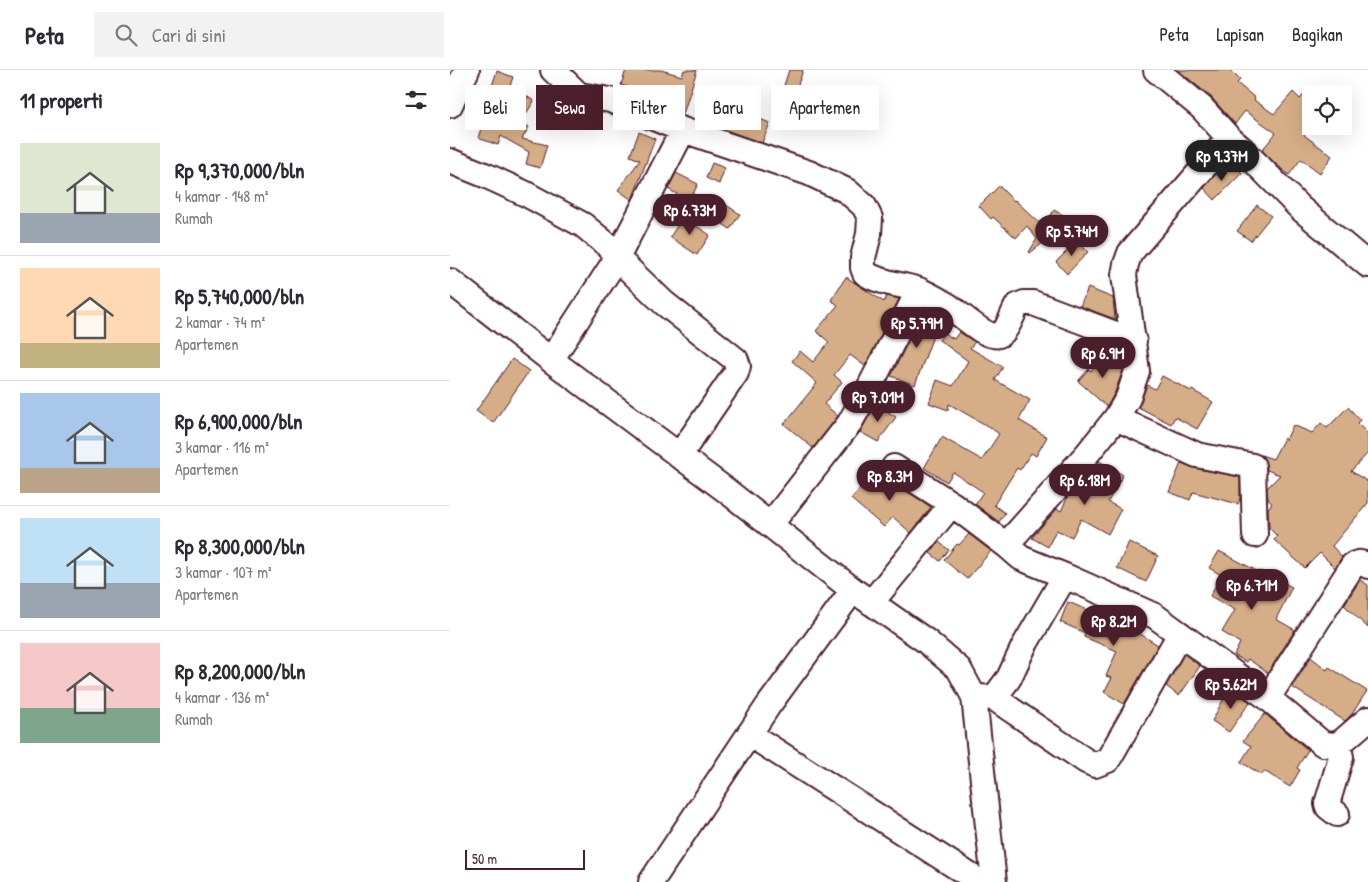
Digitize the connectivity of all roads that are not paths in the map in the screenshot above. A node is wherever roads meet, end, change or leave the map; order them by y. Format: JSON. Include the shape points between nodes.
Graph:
{"nodes":[{"id":1,"x":467,"y":70,"type":"edge"},
{"id":2,"x":553,"y":70,"type":"edge"},
{"id":3,"x":1156,"y":70,"type":"edge"},
{"id":4,"x":613,"y":101,"type":"edge"},
{"id":5,"x":450,"y":105,"type":"edge"},
{"id":6,"x":683,"y":130,"type":"joint"},
{"id":7,"x":1229,"y":138,"type":"junction"},
{"id":8,"x":450,"y":161,"type":"edge"},
{"id":9,"x":618,"y":258,"type":"junction"},
{"id":10,"x":1368,"y":265,"type":"edge"},
{"id":11,"x":450,"y":281,"type":"edge"},
{"id":12,"x":919,"y":290,"type":"junction"},
{"id":13,"x":1134,"y":341,"type":"junction"},
{"id":14,"x":551,"y":360,"type":"junction"},
{"id":15,"x":1116,"y":418,"type":"junction"},
{"id":16,"x":679,"y":456,"type":"junction"},
{"id":17,"x":894,"y":468,"type":"dead end"},
{"id":18,"x":952,"y":504,"type":"junction"},
{"id":19,"x":770,"y":525,"type":"junction"},
{"id":20,"x":1255,"y":535,"type":"dead end"},
{"id":21,"x":1006,"y":545,"type":"junction"},
{"id":22,"x":1368,"y":566,"type":"edge"},
{"id":23,"x":1065,"y":576,"type":"junction"},
{"id":24,"x":862,"y":596,"type":"junction"},
{"id":25,"x":1180,"y":634,"type":"junction"},
{"id":26,"x":984,"y":697,"type":"junction"},
{"id":27,"x":1268,"y":698,"type":"junction"},
{"id":28,"x":1368,"y":719,"type":"edge"},
{"id":29,"x":750,"y":734,"type":"junction"},
{"id":30,"x":1338,"y":745,"type":"junction"},
{"id":31,"x":1337,"y":814,"type":"dead end"},
{"id":32,"x":651,"y":882,"type":"edge"},
{"id":33,"x":980,"y":882,"type":"edge"},
{"id":34,"x":994,"y":882,"type":"edge"}],
"edges":[{"from":1,"to":5,"type":"street"},
{"from":2,"to":4,"type":"street","via":[[578,95]]},
{"from":3,"to":7,"type":"street","via":[[1202,108]]},
{"from":6,"to":9,"type":"street"},
{"from":6,"to":12,"type":"street","via":[[809,173],[848,192],[864,206],[870,218],[863,258],[865,273]]},
{"from":7,"to":10,"type":"street","via":[[1300,208]]},
{"from":7,"to":13,"type":"street","via":[[1130,253],[1124,275]]},
{"from":8,"to":9,"type":"street","via":[[526,194],[583,225]]},
{"from":9,"to":14,"type":"street"},
{"from":9,"to":16,"type":"street","via":[[664,303],[736,360],[738,366]]},
{"from":11,"to":14,"type":"street"},
{"from":12,"to":13,"type":"street","via":[[994,335],[1004,332],[1017,306],[1033,303]]},
{"from":12,"to":19,"type":"street","via":[[849,424]]},
{"from":13,"to":15,"type":"street","via":[[1137,371],[1128,398]]},
{"from":14,"to":16,"type":"street"},
{"from":15,"to":20,"type":"street","via":[[1197,455],[1252,466]]},
{"from":15,"to":21,"type":"street"},
{"from":16,"to":19,"type":"street"},
{"from":17,"to":18,"type":"street"},
{"from":18,"to":21,"type":"street"},
{"from":18,"to":24,"type":"street"},
{"from":19,"to":24,"type":"street"},
{"from":21,"to":23,"type":"street","via":[[1020,558]]},
{"from":22,"to":27,"type":"street","via":[[1358,562],[1353,565]]},
{"from":23,"to":25,"type":"street","via":[[1155,616]]},
{"from":23,"to":26,"type":"street","via":[[1009,678]]},
{"from":24,"to":26,"type":"street","via":[[926,641]]},
{"from":24,"to":29,"type":"street","via":[[768,706]]},
{"from":25,"to":26,"type":"street","via":[[1108,760],[1095,764],[1086,761]]},
{"from":25,"to":27,"type":"street"},
{"from":26,"to":34,"type":"street"},
{"from":27,"to":30,"type":"street","via":[[1323,744]]},
{"from":28,"to":30,"type":"street"},
{"from":29,"to":32,"type":"street"},
{"from":29,"to":33,"type":"street"},
{"from":30,"to":31,"type":"street","via":[[1341,757],[1327,804]]}]}
